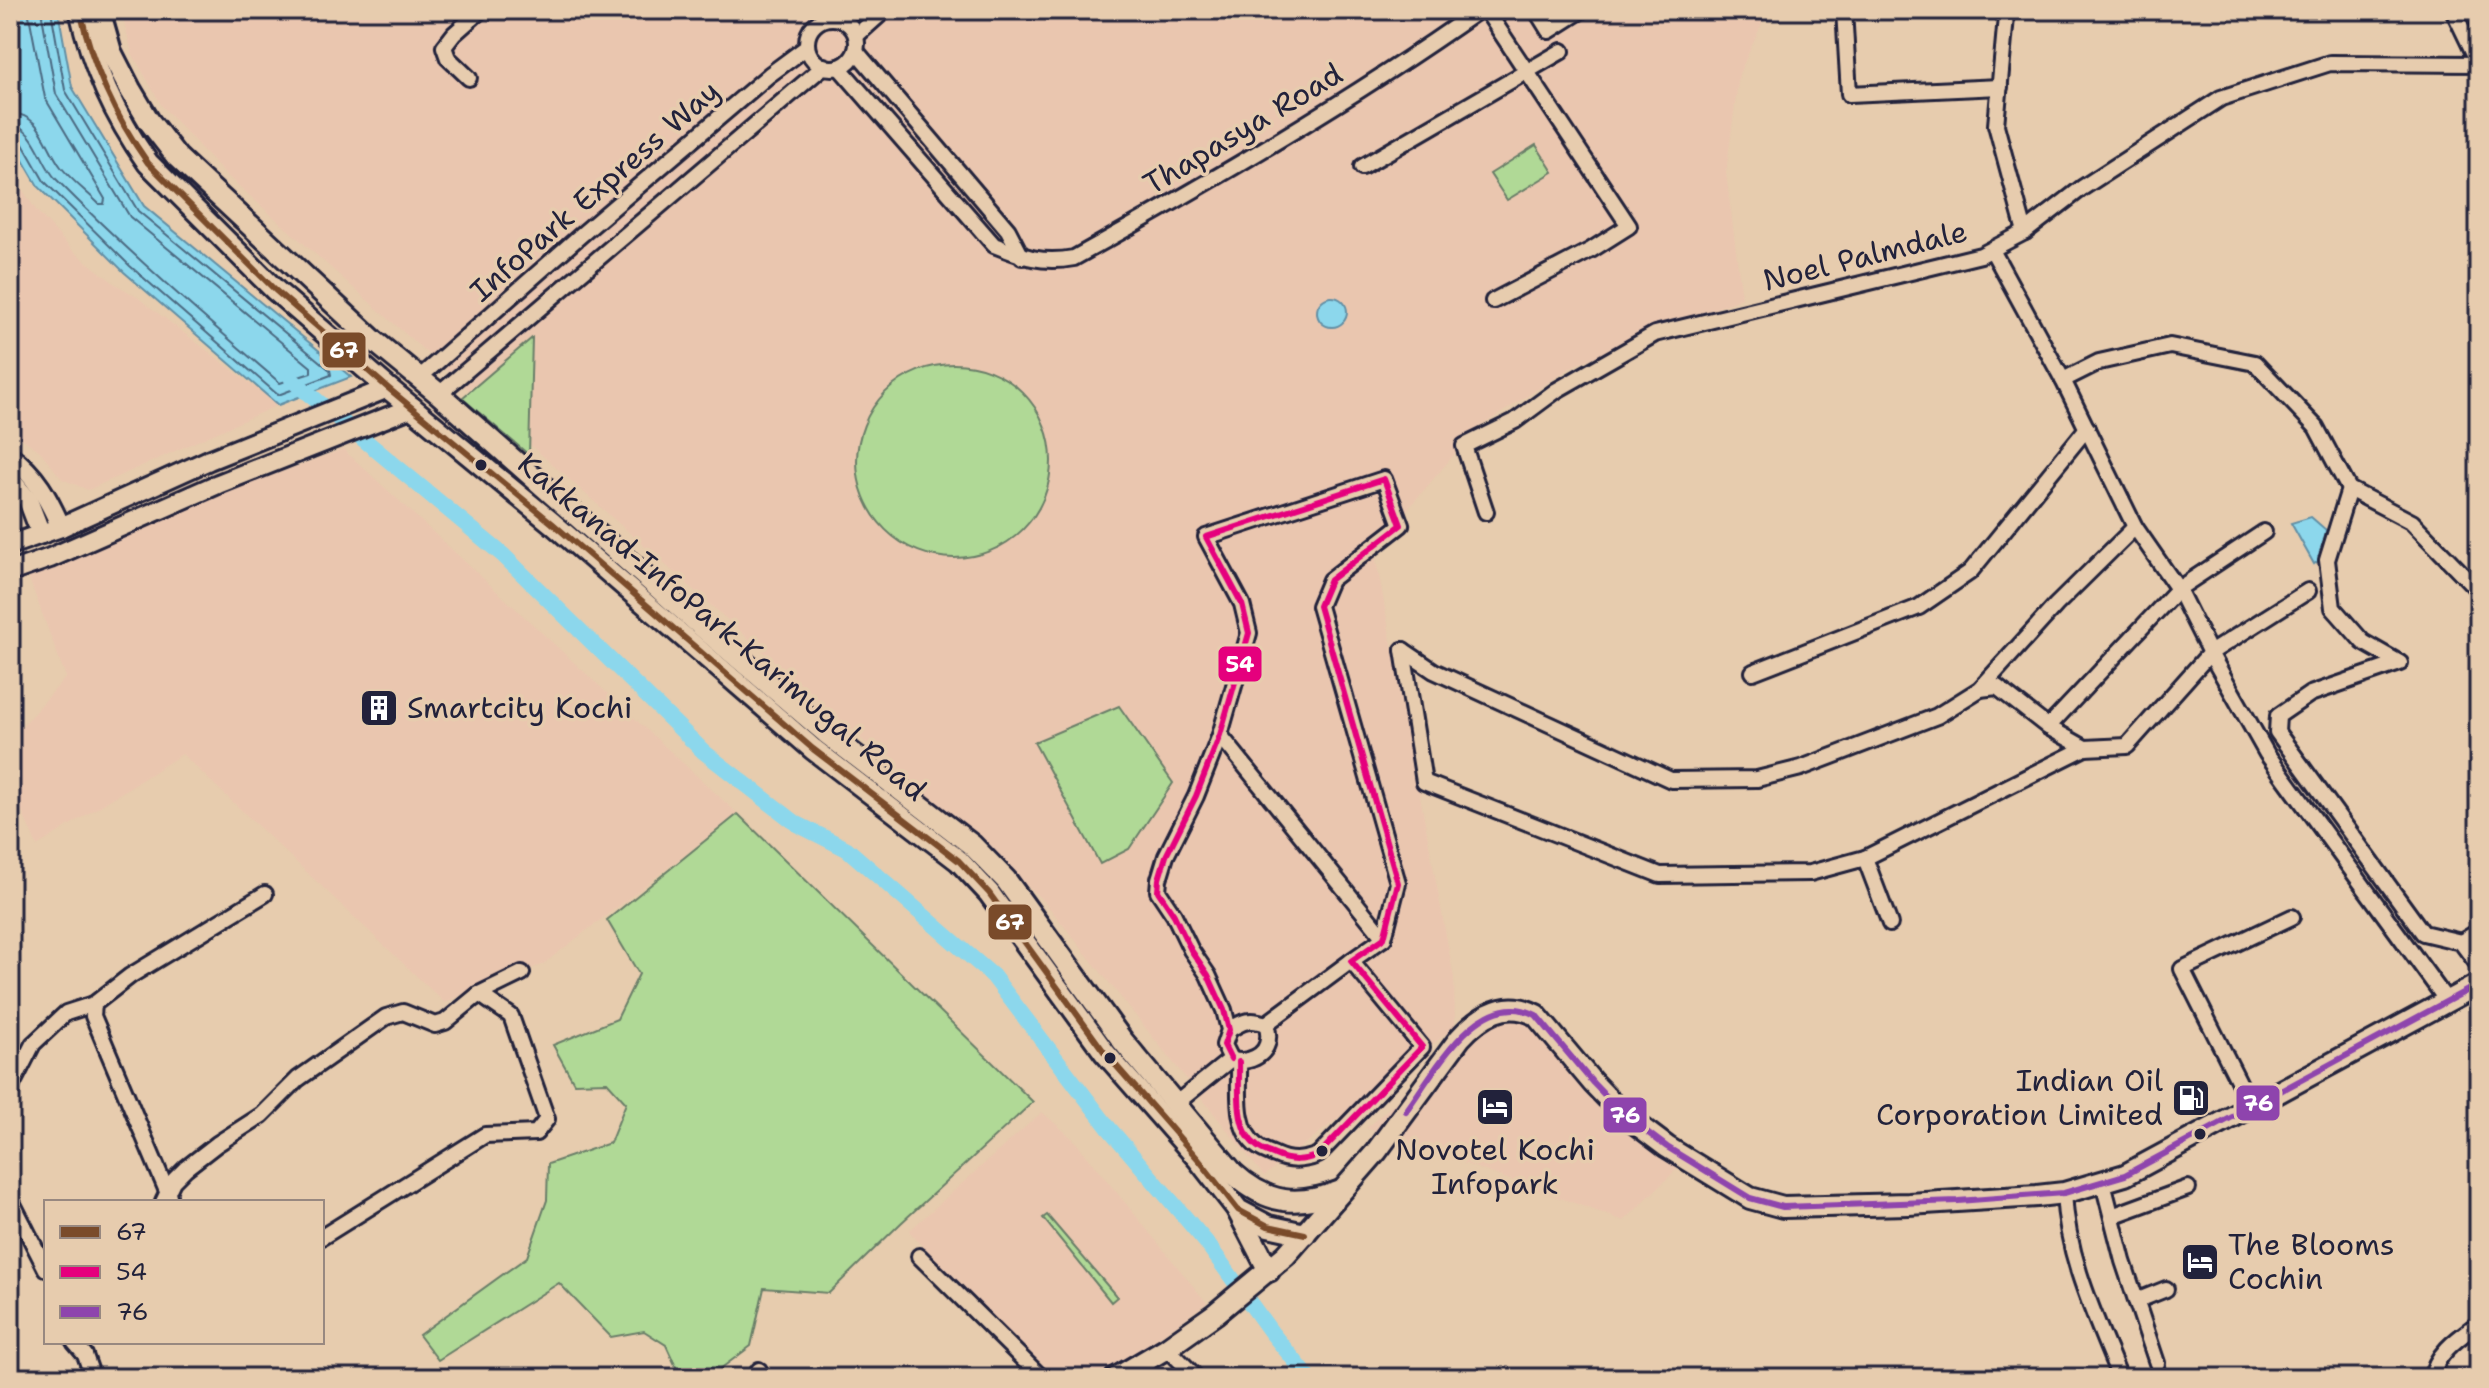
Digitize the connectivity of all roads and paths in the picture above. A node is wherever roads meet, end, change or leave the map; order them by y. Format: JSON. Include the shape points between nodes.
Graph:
{"nodes":[{"id":1,"x":80,"y":10,"type":"edge"},
{"id":2,"x":99,"y":10,"type":"edge"},
{"id":3,"x":481,"y":10,"type":"edge"},
{"id":4,"x":885,"y":10,"type":"edge"},
{"id":5,"x":1479,"y":10,"type":"edge"},
{"id":6,"x":1486,"y":10,"type":"edge"},
{"id":7,"x":1536,"y":10,"type":"edge"},
{"id":8,"x":1582,"y":10,"type":"edge"},
{"id":9,"x":1844,"y":10,"type":"edge"},
{"id":10,"x":1999,"y":10,"type":"edge"},
{"id":11,"x":2453,"y":10,"type":"edge"},
{"id":12,"x":844,"y":14,"type":"edge"},
{"id":13,"x":856,"y":43,"type":"junction"},
{"id":14,"x":807,"y":47,"type":"junction"},
{"id":15,"x":1562,"y":51,"type":"dead end"},
{"id":16,"x":2479,"y":64,"type":"edge"},
{"id":17,"x":832,"y":66,"type":"junction"},
{"id":18,"x":1526,"y":71,"type":"junction"},
{"id":19,"x":469,"y":78,"type":"dead end"},
{"id":20,"x":2000,"y":87,"type":"junction"},
{"id":21,"x":1362,"y":167,"type":"dead end"},
{"id":22,"x":2025,"y":232,"type":"junction"},
{"id":23,"x":1992,"y":250,"type":"junction"},
{"id":24,"x":1022,"y":257,"type":"junction"},
{"id":25,"x":1493,"y":301,"type":"dead end"},
{"id":26,"x":419,"y":378,"type":"junction"},
{"id":27,"x":2063,"y":380,"type":"junction"},
{"id":28,"x":378,"y":392,"type":"junction"},
{"id":29,"x":439,"y":394,"type":"junction"},
{"id":30,"x":413,"y":407,"type":"junction"},
{"id":31,"x":2087,"y":428,"type":"junction"},
{"id":32,"x":10,"y":456,"type":"edge"},
{"id":33,"x":10,"y":479,"type":"edge"},
{"id":34,"x":2349,"y":489,"type":"junction"},
{"id":35,"x":1486,"y":512,"type":"dead end"},
{"id":36,"x":61,"y":527,"type":"junction"},
{"id":37,"x":2135,"y":527,"type":"junction"},
{"id":38,"x":2264,"y":532,"type":"dead end"},
{"id":39,"x":41,"y":534,"type":"junction"},
{"id":40,"x":10,"y":545,"type":"edge"},
{"id":41,"x":10,"y":572,"type":"edge"},
{"id":42,"x":2178,"y":589,"type":"junction"},
{"id":43,"x":2308,"y":591,"type":"dead end"},
{"id":44,"x":2479,"y":591,"type":"edge"},
{"id":45,"x":2210,"y":653,"type":"junction"},
{"id":46,"x":1753,"y":672,"type":"dead end"},
{"id":47,"x":1980,"y":689,"type":"junction"},
{"id":48,"x":2048,"y":727,"type":"junction"},
{"id":49,"x":1220,"y":735,"type":"junction"},
{"id":50,"x":2085,"y":748,"type":"junction"},
{"id":51,"x":1865,"y":858,"type":"junction"},
{"id":52,"x":265,"y":894,"type":"dead end"},
{"id":53,"x":2292,"y":917,"type":"dead end"},
{"id":54,"x":1890,"y":924,"type":"dead end"},
{"id":55,"x":2479,"y":931,"type":"edge"},
{"id":56,"x":1384,"y":938,"type":"junction"},
{"id":57,"x":2461,"y":942,"type":"junction"},
{"id":58,"x":1351,"y":961,"type":"junction"},
{"id":59,"x":2479,"y":966,"type":"edge"},
{"id":60,"x":522,"y":973,"type":"dead end"},
{"id":61,"x":2479,"y":984,"type":"edge"},
{"id":62,"x":1071,"y":986,"type":"junction"},
{"id":63,"x":479,"y":994,"type":"junction"},
{"id":64,"x":2447,"y":1001,"type":"junction"},
{"id":65,"x":94,"y":1004,"type":"junction"},
{"id":66,"x":1266,"y":1024,"type":"junction"},
{"id":67,"x":1229,"y":1030,"type":"junction"},
{"id":68,"x":1235,"y":1060,"type":"junction"},
{"id":69,"x":10,"y":1089,"type":"edge"},
{"id":70,"x":1174,"y":1105,"type":"junction"},
{"id":71,"x":2251,"y":1106,"type":"junction"},
{"id":72,"x":2103,"y":1183,"type":"junction"},
{"id":73,"x":2188,"y":1188,"type":"dead end"},
{"id":74,"x":1341,"y":1191,"type":"junction"},
{"id":75,"x":2064,"y":1193,"type":"junction"},
{"id":76,"x":10,"y":1198,"type":"edge"},
{"id":77,"x":168,"y":1200,"type":"edge"},
{"id":78,"x":1238,"y":1210,"type":"junction"},
{"id":79,"x":2112,"y":1216,"type":"junction"},
{"id":80,"x":1305,"y":1234,"type":"junction"},
{"id":81,"x":324,"y":1236,"type":"edge"},
{"id":82,"x":919,"y":1256,"type":"dead end"},
{"id":83,"x":44,"y":1265,"type":"edge"},
{"id":84,"x":1266,"y":1274,"type":"junction"},
{"id":85,"x":2166,"y":1289,"type":"dead end"},
{"id":86,"x":2136,"y":1301,"type":"junction"},
{"id":87,"x":2479,"y":1323,"type":"edge"},
{"id":88,"x":76,"y":1344,"type":"edge"},
{"id":89,"x":1167,"y":1348,"type":"junction"},
{"id":90,"x":2157,"y":1363,"type":"dead end"},
{"id":91,"x":93,"y":1378,"type":"edge"},
{"id":92,"x":1042,"y":1378,"type":"edge"},
{"id":93,"x":1116,"y":1378,"type":"edge"},
{"id":94,"x":1197,"y":1378,"type":"edge"},
{"id":95,"x":2120,"y":1378,"type":"edge"},
{"id":96,"x":2432,"y":1378,"type":"edge"}],
"edges":[{"from":1,"to":28,"type":"main road","name":"Kakkanad-InfoPark-Karimugal Road","via":[[97,74],[148,163]]},
{"from":2,"to":26,"type":"main road","name":"Kakkanad-InfoPark-Karimugal Road","via":[[120,71],[167,146]]},
{"from":3,"to":19,"type":"street","via":[[444,47]]},
{"from":4,"to":13,"type":"street"},
{"from":5,"to":24,"type":"street","name":"Thapasya Road","via":[[1207,184],[1074,258],[1050,262]]},
{"from":6,"to":18,"type":"street"},
{"from":7,"to":8,"type":"street","via":[[1549,31]]},
{"from":9,"to":20,"type":"street","via":[[1849,94]]},
{"from":10,"to":20,"type":"street","via":[[2006,17]]},
{"from":11,"to":16,"type":"street"},
{"from":12,"to":13,"type":"street"},
{"from":12,"to":14,"type":"street","via":[[818,22]]},
{"from":13,"to":17,"type":"street","via":[[846,63]]},
{"from":13,"to":24,"type":"street","via":[[1008,230]]},
{"from":14,"to":17,"type":"street","via":[[813,59]]},
{"from":14,"to":26,"type":"street","name":"InfoPark Express Way"},
{"from":15,"to":18,"type":"street"},
{"from":16,"to":22,"type":"street","name":"Noel Palmdale","via":[[2330,63],[2221,98],[2082,188]]},
{"from":17,"to":24,"type":"street","name":"Thapasya Road","via":[[994,245]]},
{"from":17,"to":29,"type":"street","name":"InfoPark Express Way"},
{"from":18,"to":21,"type":"street"},
{"from":18,"to":25,"type":"street","via":[[1629,226]]},
{"from":20,"to":22,"type":"street","via":[[1996,125]]},
{"from":22,"to":23,"type":"street","name":"Noel Palmdale"},
{"from":23,"to":27,"type":"street"},
{"from":23,"to":35,"type":"street","name":"Noel Palmdale","via":[[1655,334],[1557,390],[1515,421],[1464,446]]},
{"from":26,"to":29,"type":"main road","name":"Kakkanad-InfoPark-Karimugal Road"},
{"from":27,"to":31,"type":"street"},
{"from":27,"to":34,"type":"street","via":[[2099,362],[2170,346],[2255,363],[2316,427]]},
{"from":28,"to":30,"type":"main road","name":"Kakkanad-InfoPark-Karimugal Road"},
{"from":28,"to":36,"type":"street"},
{"from":29,"to":62,"type":"main road","name":"Kakkanad-InfoPark-Karimugal Road","via":[[814,723],[972,845],[1006,880]]},
{"from":30,"to":41,"type":"street"},
{"from":30,"to":62,"type":"main road","name":"Kakkanad-InfoPark-Karimugal Road","via":[[813,749],[959,861]]},
{"from":31,"to":37,"type":"street"},
{"from":31,"to":46,"type":"street","via":[[1970,572],[1919,607]]},
{"from":32,"to":36,"type":"street","via":[[45,491]]},
{"from":33,"to":39,"type":"street","via":[[28,500]]},
{"from":34,"to":44,"type":"street","via":[[2412,522]]},
{"from":34,"to":57,"type":"street","via":[[2327,560],[2333,608],[2363,642],[2400,663],[2310,694],[2278,716],[2277,732],[2423,933]]},
{"from":36,"to":39,"type":"street"},
{"from":37,"to":42,"type":"street"},
{"from":37,"to":47,"type":"street"},
{"from":38,"to":42,"type":"street"},
{"from":39,"to":40,"type":"street"},
{"from":42,"to":45,"type":"street"},
{"from":42,"to":48,"type":"street"},
{"from":43,"to":45,"type":"street"},
{"from":45,"to":50,"type":"street","via":[[2127,746]]},
{"from":45,"to":64,"type":"street","via":[[2267,754]]},
{"from":47,"to":48,"type":"street","via":[[1997,687]]},
{"from":47,"to":51,"type":"street","via":[[1937,716],[1801,768],[1757,779],[1671,780],[1434,671],[1403,650],[1424,782],[1660,875],[1810,873]]},
{"from":48,"to":50,"type":"street"},
{"from":49,"to":56,"type":"street"},
{"from":49,"to":56,"type":"street","via":[[1249,633],[1242,604],[1206,537],[1384,479],[1401,525],[1330,580],[1319,606],[1398,883]]},
{"from":49,"to":67,"type":"street","via":[[1166,856],[1158,891],[1208,975]]},
{"from":50,"to":51,"type":"street"},
{"from":51,"to":54,"type":"street"},
{"from":52,"to":65,"type":"street","via":[[130,976]]},
{"from":53,"to":71,"type":"street","via":[[2182,969]]},
{"from":55,"to":57,"type":"street"},
{"from":56,"to":58,"type":"street"},
{"from":57,"to":59,"type":"street"},
{"from":58,"to":66,"type":"street"},
{"from":58,"to":68,"type":"street","via":[[1422,1047],[1318,1155],[1292,1160],[1256,1146],[1240,1114]]},
{"from":60,"to":63,"type":"street"},
{"from":61,"to":64,"type":"main road"},
{"from":62,"to":70,"type":"main road","name":"Kakkanad-InfoPark-Karimugal Road"},
{"from":62,"to":78,"type":"main road","name":"Kakkanad-InfoPark-Karimugal Road","via":[[1105,1053]]},
{"from":63,"to":77,"type":"street","via":[[435,1025],[403,1012],[386,1017],[186,1168],[173,1181]]},
{"from":63,"to":81,"type":"street","via":[[511,1016],[547,1119],[536,1133],[485,1135]]},
{"from":64,"to":71,"type":"main road"},
{"from":65,"to":69,"type":"street","via":[[66,1013],[33,1044]]},
{"from":65,"to":77,"type":"street","via":[[93,1016]]},
{"from":66,"to":67,"type":"street","via":[[1243,1021]]},
{"from":66,"to":68,"type":"street","via":[[1269,1040],[1263,1051],[1250,1060]]},
{"from":67,"to":68,"type":"street","via":[[1224,1045]]},
{"from":68,"to":70,"type":"street"},
{"from":70,"to":74,"type":"main road","name":"Kakkanad-InfoPark-Karimugal Road","via":[[1249,1188],[1292,1202]]},
{"from":71,"to":72,"type":"main road"},
{"from":72,"to":75,"type":"main road"},
{"from":72,"to":79,"type":"street"},
{"from":73,"to":79,"type":"street"},
{"from":74,"to":75,"type":"main road","via":[[1460,1038],[1475,1023],[1508,1007],[1536,1015],[1593,1083],[1638,1126],[1750,1198],[1783,1207],[1859,1206]]},
{"from":74,"to":80,"type":"main road"},
{"from":75,"to":95,"type":"street","via":[[2074,1259]]},
{"from":76,"to":83,"type":"street"},
{"from":78,"to":80,"type":"main road","name":"Kakkanad-InfoPark-Karimugal Road","via":[[1268,1226]]},
{"from":78,"to":84,"type":"main road"},
{"from":79,"to":86,"type":"street"},
{"from":80,"to":84,"type":"main road"},
{"from":82,"to":92,"type":"street"},
{"from":84,"to":89,"type":"main road"},
{"from":85,"to":86,"type":"street"},
{"from":86,"to":90,"type":"street"},
{"from":87,"to":96,"type":"street","via":[[2453,1342],[2436,1363]]},
{"from":88,"to":91,"type":"street"},
{"from":89,"to":93,"type":"main road"},
{"from":89,"to":94,"type":"street"}]}
